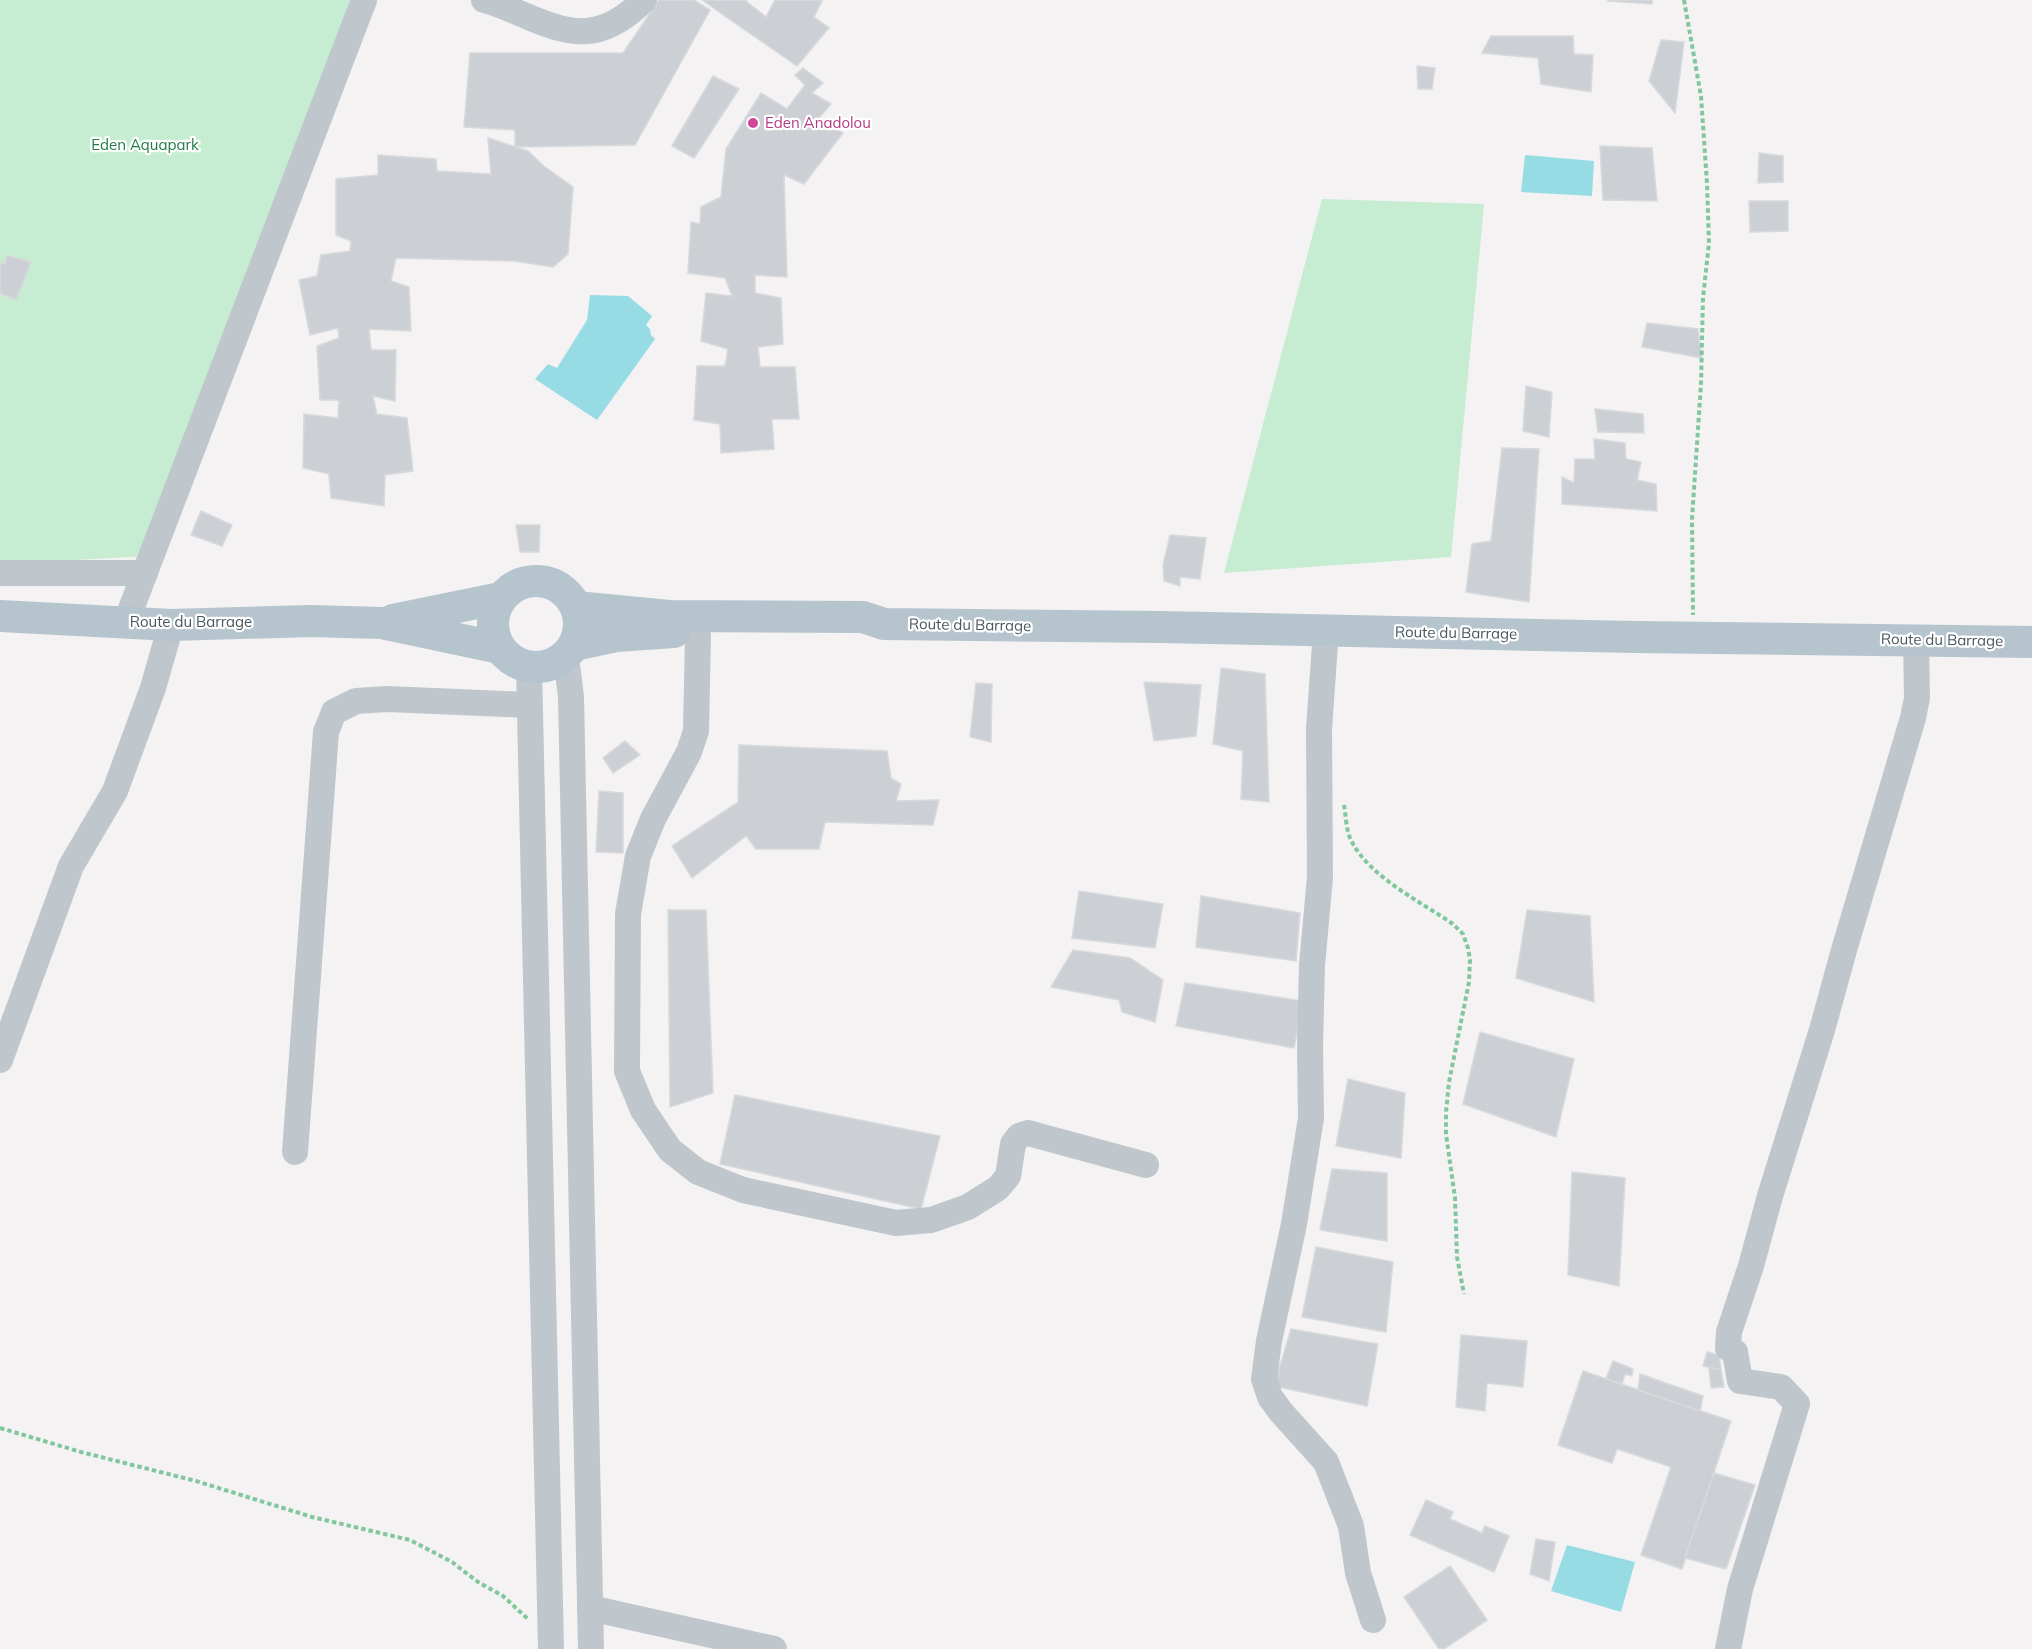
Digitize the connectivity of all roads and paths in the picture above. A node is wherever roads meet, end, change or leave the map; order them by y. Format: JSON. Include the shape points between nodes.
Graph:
{"nodes":[{"id":1,"x":364,"y":0,"type":"edge"},
{"id":2,"x":484,"y":0,"type":"edge"},
{"id":3,"x":644,"y":0,"type":"edge"},
{"id":4,"x":1684,"y":0,"type":"edge"},
{"id":5,"x":0,"y":573,"type":"edge"},
{"id":6,"x":145,"y":573,"type":"junction"},
{"id":7,"x":501,"y":598,"type":"junction"},
{"id":8,"x":576,"y":607,"type":"junction"},
{"id":9,"x":0,"y":616,"type":"edge"},
{"id":10,"x":126,"y":622,"type":"junction"},
{"id":11,"x":382,"y":623,"type":"junction"},
{"id":12,"x":880,"y":624,"type":"junction"},
{"id":13,"x":171,"y":625,"type":"junction"},
{"id":14,"x":1326,"y":630,"type":"junction"},
{"id":15,"x":698,"y":634,"type":"junction"},
{"id":16,"x":1694,"y":636,"type":"junction"},
{"id":17,"x":1916,"y":640,"type":"junction"},
{"id":18,"x":2032,"y":642,"type":"edge"},
{"id":19,"x":500,"y":648,"type":"junction"},
{"id":20,"x":570,"y":650,"type":"junction"},
{"id":21,"x":530,"y":667,"type":"junction"},
{"id":22,"x":529,"y":705,"type":"junction"},
{"id":23,"x":1344,"y":803,"type":"dead end"},
{"id":24,"x":0,"y":1060,"type":"edge"},
{"id":25,"x":295,"y":1152,"type":"dead end"},
{"id":26,"x":1146,"y":1165,"type":"dead end"},
{"id":27,"x":1464,"y":1294,"type":"dead end"},
{"id":28,"x":0,"y":1428,"type":"edge"},
{"id":29,"x":590,"y":1608,"type":"junction"},
{"id":30,"x":1373,"y":1620,"type":"dead end"},
{"id":31,"x":551,"y":1644,"type":"edge"},
{"id":32,"x":591,"y":1649,"type":"edge"},
{"id":33,"x":774,"y":1649,"type":"edge"},
{"id":34,"x":1728,"y":1649,"type":"edge"}],
"edges":[{"from":1,"to":6,"type":"street"},
{"from":2,"to":3,"type":"street","via":[[555,27],[583,33],[614,24]]},
{"from":4,"to":16,"type":"path","via":[[1701,96],[1708,243],[1692,519]]},
{"from":5,"to":6,"type":"street"},
{"from":6,"to":10,"type":"street"},
{"from":7,"to":8,"type":"main road","name":"Route du Barrage","via":[[523,582],[538,580],[555,585]]},
{"from":7,"to":11,"type":"main road","name":"Route du Barrage"},
{"from":7,"to":19,"type":"main road","via":[[492,623]]},
{"from":8,"to":12,"type":"main road","name":"Route du Barrage","via":[[669,616],[863,617]]},
{"from":8,"to":20,"type":"main road","via":[[580,626]]},
{"from":9,"to":10,"type":"main road","name":"Route du Barrage"},
{"from":10,"to":13,"type":"main road","name":"Route du Barrage"},
{"from":11,"to":13,"type":"main road","name":"Route du Barrage"},
{"from":11,"to":19,"type":"main road","name":"Route du Barrage"},
{"from":12,"to":14,"type":"main road","name":"Route du Barrage"},
{"from":12,"to":15,"type":"main road","name":"Route du Barrage","via":[[871,632],[847,635]]},
{"from":13,"to":24,"type":"street","via":[[153,688],[115,791],[71,867]]},
{"from":14,"to":16,"type":"main road","name":"Route du Barrage"},
{"from":14,"to":30,"type":"street","via":[[1319,729],[1320,878],[1312,965],[1311,1118],[1264,1379],[1281,1412],[1326,1462],[1351,1526],[1358,1573]]},
{"from":15,"to":20,"type":"main road","name":"Route du Barrage","via":[[636,634]]},
{"from":15,"to":26,"type":"street","via":[[696,731],[638,856],[628,914],[627,1071],[644,1110],[670,1150],[698,1172],[742,1190],[896,1223],[932,1220],[968,1207],[998,1188],[1008,1176],[1013,1144],[1028,1133]]},
{"from":16,"to":17,"type":"main road","name":"Route du Barrage"},
{"from":17,"to":18,"type":"main road","name":"Route du Barrage"},
{"from":17,"to":34,"type":"street","via":[[1914,718],[1729,1332],[1728,1348],[1735,1352],[1740,1382],[1781,1387],[1797,1404],[1740,1589]]},
{"from":19,"to":21,"type":"main road","name":"Route du Barrage","via":[[517,664]]},
{"from":20,"to":21,"type":"main road","name":"Route du Barrage","via":[[554,664]]},
{"from":20,"to":29,"type":"street"},
{"from":21,"to":22,"type":"street"},
{"from":22,"to":25,"type":"street","via":[[387,699],[356,701],[334,712],[326,732]]},
{"from":22,"to":31,"type":"street"},
{"from":23,"to":27,"type":"path","via":[[1350,839],[1361,856],[1376,871],[1453,924],[1463,934],[1468,948],[1469,981],[1446,1112],[1457,1257]]},
{"from":28,"to":31,"type":"path","via":[[312,1517],[410,1540],[503,1596]]},
{"from":29,"to":32,"type":"street"},
{"from":29,"to":33,"type":"street"}]}
